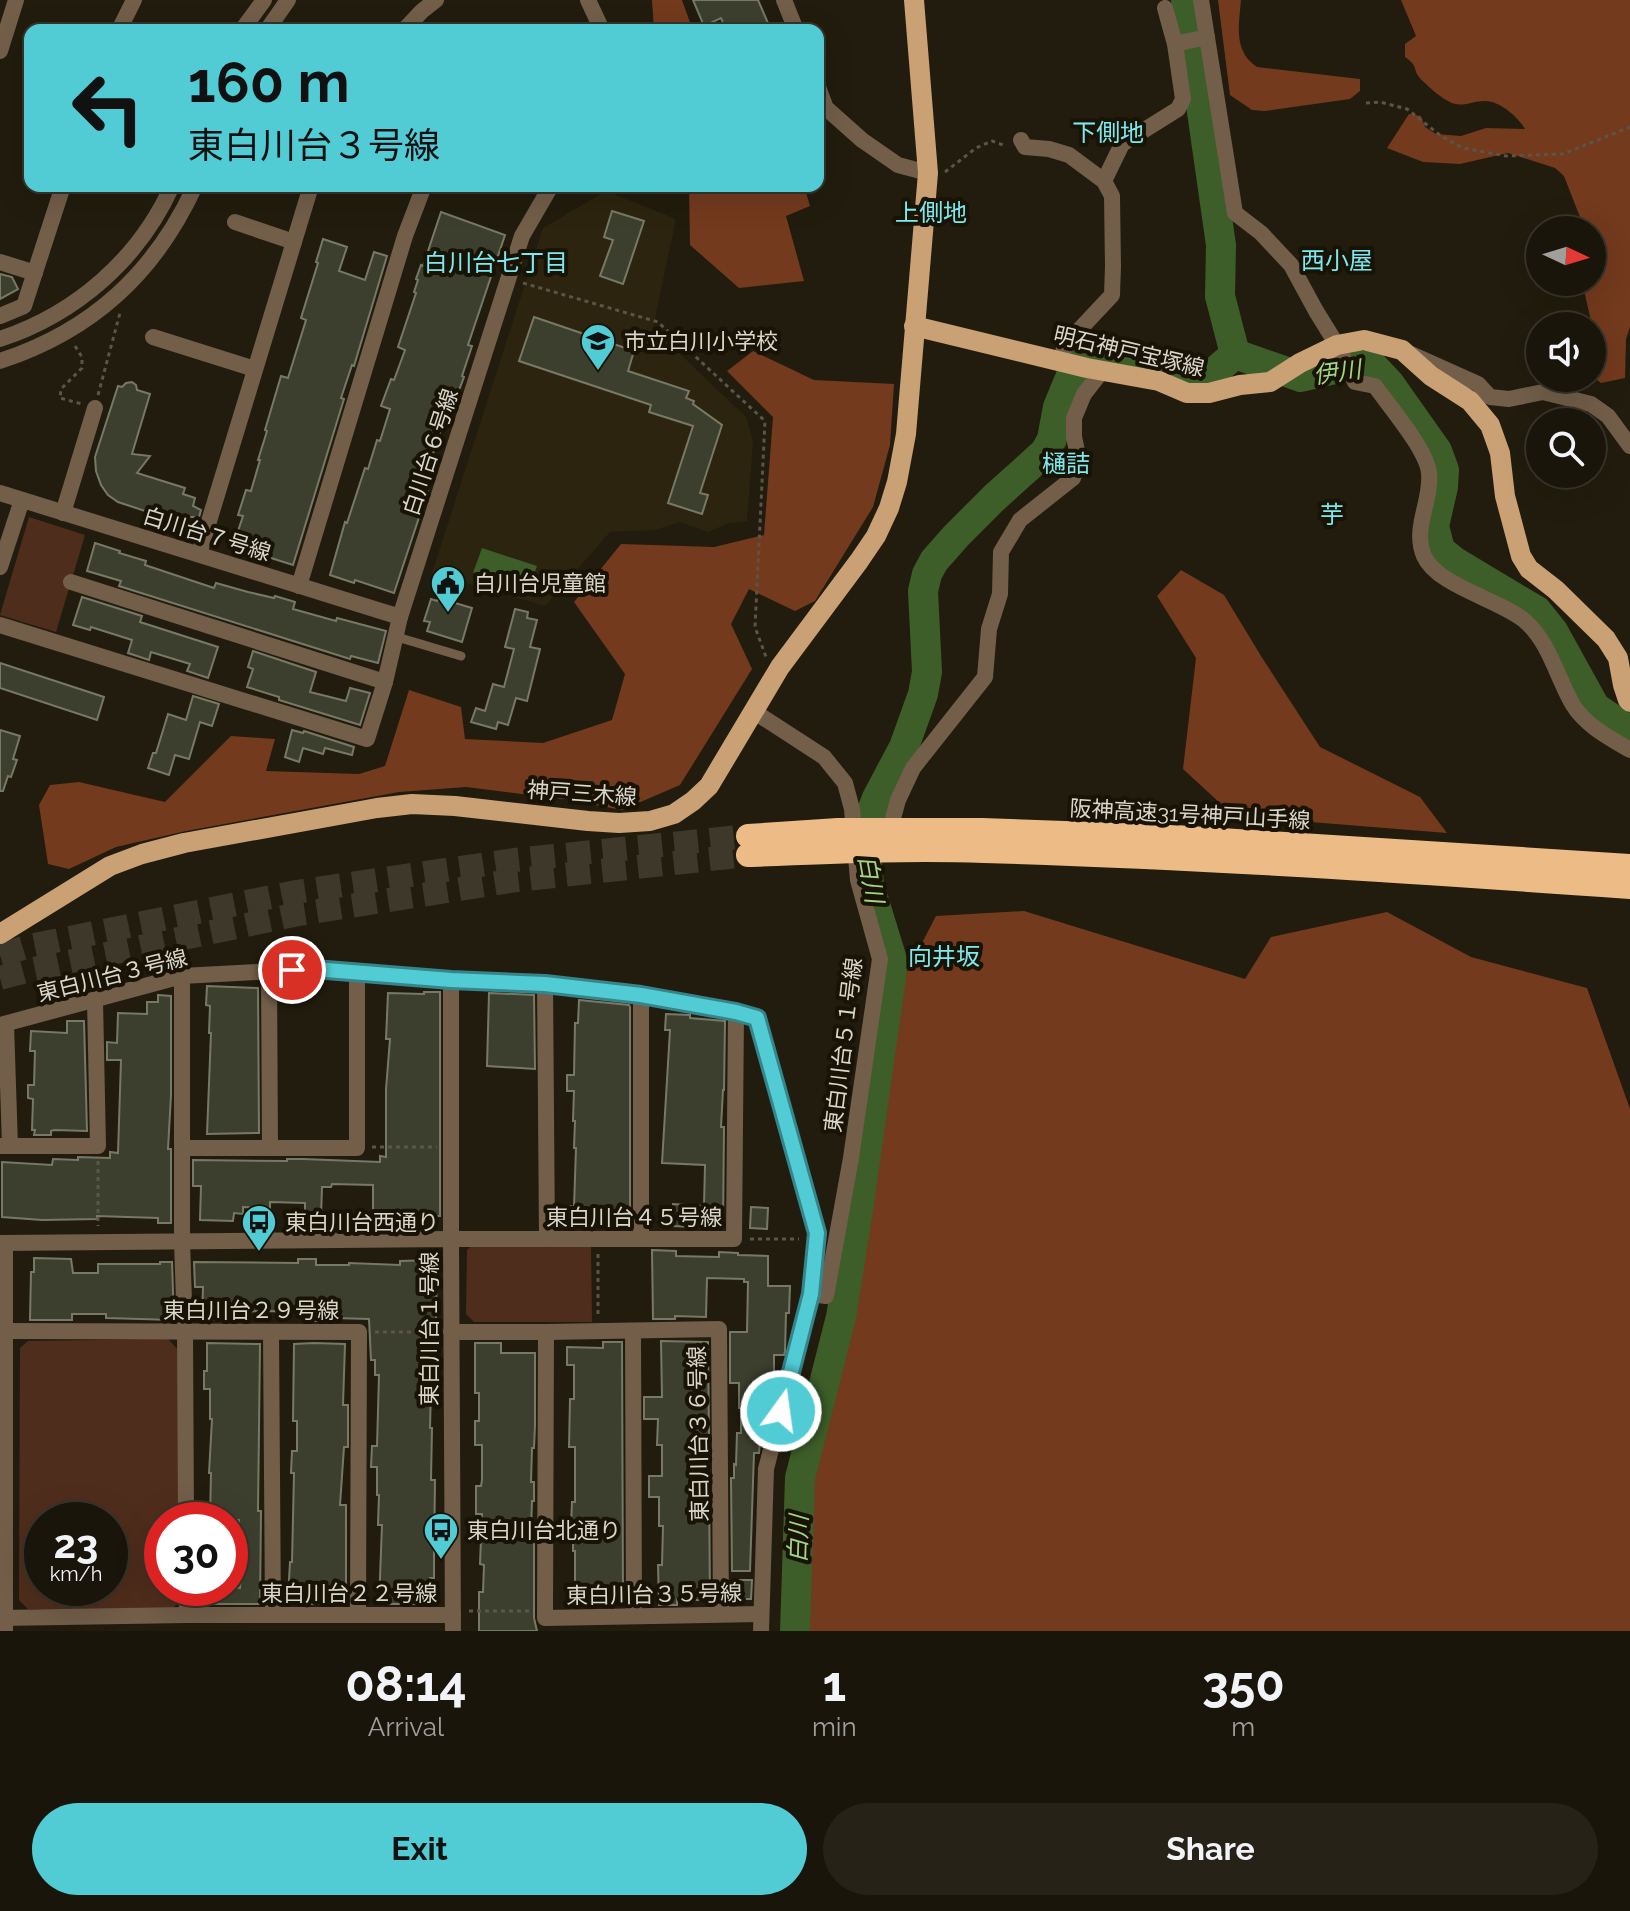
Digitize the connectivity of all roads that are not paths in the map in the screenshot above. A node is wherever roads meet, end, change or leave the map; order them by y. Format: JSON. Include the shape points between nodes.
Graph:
{"nodes":[{"id":1,"x":16,"y":0,"type":"edge"},
{"id":2,"x":134,"y":0,"type":"edge"},
{"id":3,"x":264,"y":0,"type":"edge"},
{"id":4,"x":288,"y":0,"type":"edge"},
{"id":5,"x":436,"y":0,"type":"edge"},
{"id":6,"x":588,"y":0,"type":"edge"},
{"id":7,"x":784,"y":0,"type":"edge"},
{"id":8,"x":914,"y":0,"type":"edge"},
{"id":9,"x":1201,"y":0,"type":"edge"},
{"id":10,"x":1165,"y":8,"type":"dead end"},
{"id":11,"x":122,"y":24,"type":"edge"},
{"id":12,"x":246,"y":24,"type":"edge"},
{"id":13,"x":271,"y":24,"type":"edge"},
{"id":14,"x":410,"y":24,"type":"edge"},
{"id":15,"x":596,"y":24,"type":"edge"},
{"id":16,"x":794,"y":24,"type":"edge"},
{"id":17,"x":1207,"y":37,"type":"junction"},
{"id":18,"x":1175,"y":44,"type":"junction"},
{"id":19,"x":0,"y":51,"type":"edge"},
{"id":20,"x":824,"y":103,"type":"edge"},
{"id":21,"x":1023,"y":144,"type":"road end"},
{"id":22,"x":928,"y":180,"type":"junction"},
{"id":23,"x":1104,"y":181,"type":"junction"},
{"id":24,"x":61,"y":192,"type":"edge"},
{"id":25,"x":169,"y":192,"type":"edge"},
{"id":26,"x":192,"y":192,"type":"edge"},
{"id":27,"x":309,"y":192,"type":"edge"},
{"id":28,"x":422,"y":192,"type":"edge"},
{"id":29,"x":548,"y":192,"type":"edge"},
{"id":30,"x":235,"y":222,"type":"dead end"},
{"id":31,"x":294,"y":242,"type":"junction"},
{"id":32,"x":0,"y":262,"type":"edge"},
{"id":33,"x":35,"y":273,"type":"junction"},
{"id":34,"x":0,"y":316,"type":"edge"},
{"id":35,"x":914,"y":326,"type":"junction"},
{"id":36,"x":153,"y":337,"type":"dead end"},
{"id":37,"x":0,"y":339,"type":"edge"},
{"id":38,"x":1337,"y":345,"type":"junction"},
{"id":39,"x":1402,"y":350,"type":"junction"},
{"id":40,"x":1060,"y":360,"type":"junction"},
{"id":41,"x":0,"y":361,"type":"edge"},
{"id":42,"x":255,"y":369,"type":"junction"},
{"id":43,"x":1095,"y":370,"type":"junction"},
{"id":44,"x":95,"y":408,"type":"road end"},
{"id":45,"x":1630,"y":446,"type":"edge"},
{"id":46,"x":0,"y":493,"type":"edge"},
{"id":47,"x":22,"y":500,"type":"junction"},
{"id":48,"x":63,"y":513,"type":"junction"},
{"id":49,"x":199,"y":554,"type":"junction"},
{"id":50,"x":1,"y":563,"type":"edge"},
{"id":51,"x":71,"y":582,"type":"dead end"},
{"id":52,"x":299,"y":586,"type":"junction"},
{"id":53,"x":400,"y":617,"type":"junction"},
{"id":54,"x":0,"y":625,"type":"edge"},
{"id":55,"x":397,"y":637,"type":"junction"},
{"id":56,"x":461,"y":656,"type":"dead end"},
{"id":57,"x":385,"y":682,"type":"junction"},
{"id":58,"x":1630,"y":702,"type":"edge"},
{"id":59,"x":753,"y":711,"type":"junction"},
{"id":60,"x":1630,"y":750,"type":"edge"},
{"id":61,"x":748,"y":845,"type":"tunnel mouth"},
{"id":62,"x":844,"y":846,"type":"junction"},
{"id":63,"x":1393,"y":861,"type":"junction"},
{"id":64,"x":1630,"y":866,"type":"edge"},
{"id":65,"x":1630,"y":887,"type":"edge"},
{"id":66,"x":0,"y":934,"type":"edge"},
{"id":67,"x":269,"y":971,"type":"junction"},
{"id":68,"x":357,"y":972,"type":"junction"},
{"id":69,"x":182,"y":976,"type":"junction"},
{"id":70,"x":451,"y":980,"type":"junction"},
{"id":71,"x":545,"y":984,"type":"junction"},
{"id":72,"x":641,"y":995,"type":"junction"},
{"id":73,"x":95,"y":1000,"type":"junction"},
{"id":74,"x":736,"y":1012,"type":"junction"},
{"id":75,"x":3,"y":1025,"type":"edge"},
{"id":76,"x":5,"y":1146,"type":"edge"},
{"id":77,"x":182,"y":1148,"type":"junction"},
{"id":78,"x":270,"y":1148,"type":"junction"},
{"id":79,"x":547,"y":1238,"type":"junction"},
{"id":80,"x":641,"y":1238,"type":"junction"},
{"id":81,"x":451,"y":1239,"type":"junction"},
{"id":82,"x":182,"y":1241,"type":"junction"},
{"id":83,"x":2,"y":1243,"type":"edge"},
{"id":84,"x":811,"y":1294,"type":"junction"},
{"id":85,"x":5,"y":1331,"type":"junction"},
{"id":86,"x":633,"y":1331,"type":"junction"},
{"id":87,"x":185,"y":1332,"type":"junction"},
{"id":88,"x":451,"y":1332,"type":"junction"},
{"id":89,"x":546,"y":1332,"type":"junction"},
{"id":90,"x":271,"y":1333,"type":"junction"},
{"id":91,"x":186,"y":1502,"type":"edge"},
{"id":92,"x":187,"y":1606,"type":"edge"},
{"id":93,"x":721,"y":1614,"type":"junction"},
{"id":94,"x":187,"y":1615,"type":"junction"},
{"id":95,"x":273,"y":1615,"type":"junction"},
{"id":96,"x":358,"y":1615,"type":"junction"},
{"id":97,"x":634,"y":1616,"type":"junction"},
{"id":98,"x":453,"y":1619,"type":"edge"},
{"id":99,"x":4,"y":1623,"type":"edge"},
{"id":100,"x":761,"y":1623,"type":"edge"},
{"id":101,"x":101,"y":1624,"type":"edge"}],
"edges":[{"from":1,"to":19,"type":"street"},
{"from":2,"to":11,"type":"street"},
{"from":3,"to":12,"type":"street"},
{"from":4,"to":13,"type":"street"},
{"from":5,"to":14,"type":"street"},
{"from":6,"to":15,"type":"street"},
{"from":7,"to":16,"type":"street"},
{"from":8,"to":22,"type":"main road"},
{"from":9,"to":17,"type":"street"},
{"from":10,"to":18,"type":"street"},
{"from":17,"to":18,"type":"street"},
{"from":17,"to":38,"type":"street","via":[[1235,213],[1291,265]]},
{"from":18,"to":23,"type":"street","via":[[1183,99],[1178,109],[1122,144]]},
{"from":20,"to":22,"type":"street","via":[[862,140]]},
{"from":21,"to":23,"type":"street","via":[[1069,155]]},
{"from":22,"to":35,"type":"main road"},
{"from":23,"to":40,"type":"street","via":[[1112,196],[1112,295],[1066,344]]},
{"from":24,"to":33,"type":"street"},
{"from":25,"to":37,"type":"street","via":[[134,248],[97,286],[51,318]]},
{"from":26,"to":41,"type":"street","via":[[163,244],[127,286],[59,337]]},
{"from":27,"to":31,"type":"street"},
{"from":28,"to":52,"type":"street"},
{"from":29,"to":53,"type":"street","name":"白川台６号線","via":[[522,236]]},
{"from":30,"to":31,"type":"street"},
{"from":31,"to":42,"type":"street"},
{"from":32,"to":33,"type":"street"},
{"from":33,"to":34,"type":"street","via":[[24,306]]},
{"from":35,"to":40,"type":"main road","name":"明石神戸宝塚線"},
{"from":35,"to":59,"type":"main road","name":"神戸三木線","via":[[906,434],[889,508],[876,536]]},
{"from":36,"to":42,"type":"street"},
{"from":38,"to":39,"type":"main road","name":"明石神戸宝塚線","via":[[1364,340]]},
{"from":38,"to":43,"type":"main road","name":"明石神戸宝塚線","via":[[1270,382],[1209,393],[1187,393],[1159,381]]},
{"from":38,"to":60,"type":"street","via":[[1355,382],[1375,386],[1425,457],[1429,474],[1419,538],[1425,559],[1443,576],[1524,620],[1542,641],[1575,708],[1598,731]]},
{"from":39,"to":45,"type":"street","via":[[1478,384],[1490,397],[1543,392],[1591,404],[1608,416]]},
{"from":39,"to":58,"type":"main road","name":"明石神戸宝塚線","via":[[1470,401],[1490,425],[1521,556],[1606,639],[1618,658]]},
{"from":40,"to":43,"type":"main road","name":"明石神戸宝塚線"},
{"from":42,"to":49,"type":"street"},
{"from":43,"to":62,"type":"street","via":[[1074,418],[1079,460],[1073,478],[1020,520],[1001,552],[1000,594],[989,629],[985,677],[913,768],[883,856]]},
{"from":44,"to":48,"type":"street"},
{"from":46,"to":47,"type":"street","name":"白川台７号線"},
{"from":47,"to":48,"type":"street","name":"白川台７号線"},
{"from":47,"to":50,"type":"street"},
{"from":48,"to":49,"type":"street","name":"白川台７号線"},
{"from":49,"to":52,"type":"street","name":"白川台７号線"},
{"from":51,"to":57,"type":"street"},
{"from":52,"to":53,"type":"street","name":"白川台７号線"},
{"from":53,"to":55,"type":"street","name":"白川台６号線"},
{"from":54,"to":57,"type":"street","name":"白川台６号線","via":[[367,739]]},
{"from":55,"to":56,"type":"lane"},
{"from":55,"to":57,"type":"street","name":"白川台６号線"},
{"from":59,"to":62,"type":"street","via":[[824,757],[845,783],[852,809]]},
{"from":59,"to":66,"type":"main road","name":"神戸三木線","via":[[709,786],[674,814],[619,823],[455,806],[377,808],[142,854],[110,866]]},
{"from":61,"to":62,"type":"highway","name":"阪神高速31号神戸山手線"},
{"from":62,"to":63,"type":"highway","name":"阪神高速31号神戸山手線","via":[[1175,837]]},
{"from":62,"to":84,"type":"street","name":"東白川台５１号線","via":[[880,959],[826,1296]]},
{"from":63,"to":64,"type":"highway","name":"阪神高速31号神戸山手線"},
{"from":63,"to":65,"type":"highway","name":"阪神高速31号神戸山手線"},
{"from":67,"to":68,"type":"street","name":"東白川台３号線"},
{"from":67,"to":69,"type":"street","name":"東白川台３号線"},
{"from":67,"to":78,"type":"street"},
{"from":68,"to":70,"type":"street","name":"東白川台３号線"},
{"from":68,"to":78,"type":"street","via":[[357,1148]]},
{"from":69,"to":73,"type":"street","name":"東白川台３号線"},
{"from":69,"to":77,"type":"street"},
{"from":70,"to":71,"type":"street","name":"東白川台３号線"},
{"from":70,"to":81,"type":"street"},
{"from":71,"to":72,"type":"street","name":"東白川台３号線"},
{"from":71,"to":79,"type":"street"},
{"from":72,"to":74,"type":"street","name":"東白川台３号線"},
{"from":72,"to":80,"type":"street"},
{"from":73,"to":75,"type":"street","name":"東白川台３号線"},
{"from":73,"to":76,"type":"street","via":[[98,1146]]},
{"from":74,"to":80,"type":"street","name":"東白川台４５号線","via":[[734,1239]]},
{"from":74,"to":84,"type":"street","via":[[757,1018],[817,1233]]},
{"from":75,"to":76,"type":"street"},
{"from":77,"to":78,"type":"street"},
{"from":77,"to":82,"type":"street"},
{"from":79,"to":80,"type":"street","name":"東白川台４５号線"},
{"from":79,"to":81,"type":"street","name":"東白川台４５号線"},
{"from":81,"to":82,"type":"street","name":"東白川台１号線"},
{"from":81,"to":88,"type":"street","name":"東白川台１号線"},
{"from":82,"to":83,"type":"street","name":"東白川台１号線"},
{"from":82,"to":87,"type":"street"},
{"from":83,"to":85,"type":"street"},
{"from":84,"to":100,"type":"street","via":[[766,1469]]},
{"from":85,"to":87,"type":"street","name":"東白川台２９号線"},
{"from":85,"to":99,"type":"street"},
{"from":86,"to":89,"type":"street","name":"東白川台３６号線"},
{"from":86,"to":93,"type":"street","name":"東白川台３６号線","via":[[719,1329]]},
{"from":86,"to":97,"type":"street"},
{"from":87,"to":90,"type":"street","name":"東白川台２９号線"},
{"from":87,"to":91,"type":"street"},
{"from":88,"to":89,"type":"street"},
{"from":88,"to":98,"type":"street","name":"東白川台１号線"},
{"from":89,"to":97,"type":"street","name":"東白川台３５号線","via":[[545,1618]]},
{"from":90,"to":95,"type":"street"},
{"from":90,"to":96,"type":"street","name":"東白川台２９号線","via":[[359,1332]]},
{"from":92,"to":94,"type":"street"},
{"from":93,"to":97,"type":"street","name":"東白川台３５号線"},
{"from":93,"to":100,"type":"street","name":"東白川台３５号線"},
{"from":94,"to":95,"type":"street","name":"東白川台２２号線"},
{"from":94,"to":101,"type":"street","name":"東白川台２２号線"},
{"from":95,"to":96,"type":"street","name":"東白川台２２号線"},
{"from":96,"to":98,"type":"street","name":"東白川台２２号線"},
{"from":99,"to":101,"type":"street","name":"東白川台２２号線"}]}
